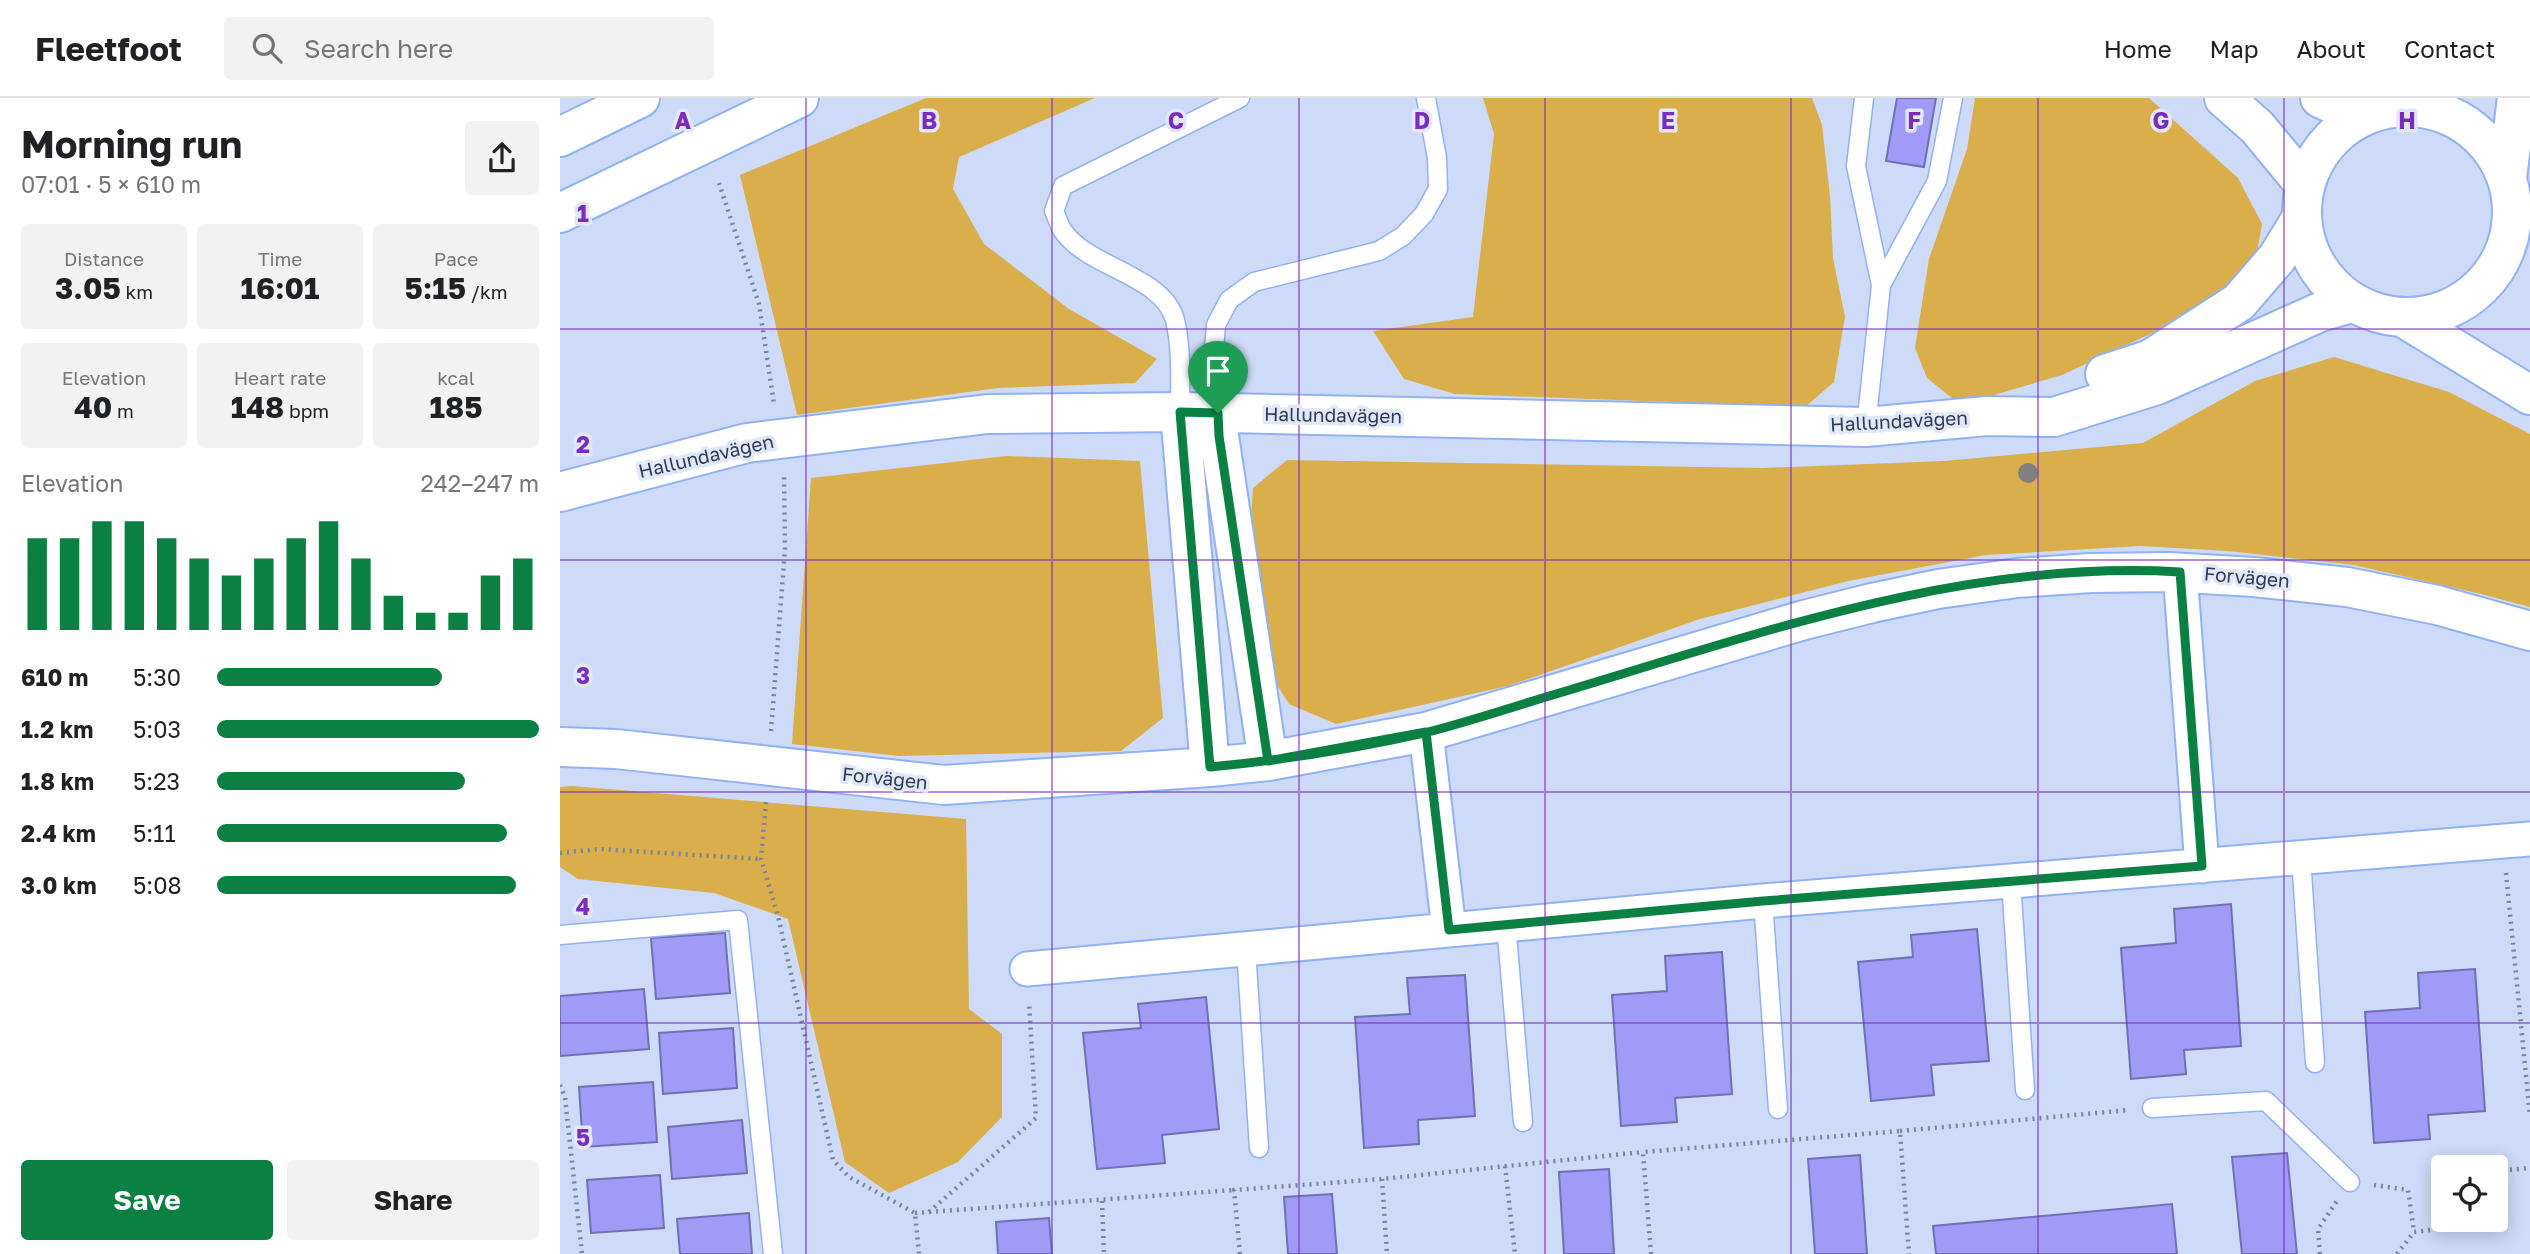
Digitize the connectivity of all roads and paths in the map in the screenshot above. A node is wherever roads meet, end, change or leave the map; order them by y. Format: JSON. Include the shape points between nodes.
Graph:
{"nodes":[{"id":1,"x":640,"y":98,"type":"edge"},
{"id":2,"x":799,"y":98,"type":"edge"},
{"id":3,"x":1240,"y":98,"type":"edge"},
{"id":4,"x":1426,"y":98,"type":"edge"},
{"id":5,"x":1864,"y":98,"type":"edge"},
{"id":6,"x":1953,"y":98,"type":"edge"},
{"id":7,"x":2224,"y":98,"type":"edge"},
{"id":8,"x":2320,"y":98,"type":"edge"},
{"id":9,"x":2517,"y":98,"type":"edge"},
{"id":10,"x":2418,"y":103,"type":"edge"},
{"id":11,"x":2361,"y":117,"type":"junction"},
{"id":12,"x":560,"y":137,"type":"edge"},
{"id":13,"x":2507,"y":178,"type":"junction"},
{"id":14,"x":719,"y":183,"type":"dead end"},
{"id":15,"x":2303,"y":202,"type":"junction"},
{"id":16,"x":560,"y":212,"type":"edge"},
{"id":17,"x":2520,"y":251,"type":"edge"},
{"id":18,"x":1881,"y":285,"type":"junction"},
{"id":19,"x":2351,"y":303,"type":"junction"},
{"id":20,"x":2404,"y":318,"type":"junction"},
{"id":21,"x":2530,"y":395,"type":"edge"},
{"id":22,"x":775,"y":406,"type":"dead end"},
{"id":23,"x":1180,"y":412,"type":"junction"},
{"id":24,"x":1218,"y":413,"type":"junction"},
{"id":25,"x":1987,"y":416,"type":"junction"},
{"id":26,"x":1867,"y":427,"type":"junction"},
{"id":27,"x":784,"y":468,"type":"dead end"},
{"id":28,"x":560,"y":492,"type":"edge"},
{"id":29,"x":2180,"y":572,"type":"junction"},
{"id":30,"x":2530,"y":631,"type":"edge"},
{"id":31,"x":1426,"y":732,"type":"junction"},
{"id":32,"x":770,"y":743,"type":"dead end"},
{"id":33,"x":560,"y":747,"type":"edge"},
{"id":34,"x":1268,"y":761,"type":"junction"},
{"id":35,"x":1210,"y":767,"type":"junction"},
{"id":36,"x":767,"y":791,"type":"dead end"},
{"id":37,"x":2516,"y":840,"type":"edge"},
{"id":38,"x":560,"y":853,"type":"edge"},
{"id":39,"x":2301,"y":858,"type":"junction"},
{"id":40,"x":761,"y":859,"type":"junction"},
{"id":41,"x":2202,"y":866,"type":"junction"},
{"id":42,"x":2011,"y":881,"type":"junction"},
{"id":43,"x":1763,"y":901,"type":"junction"},
{"id":44,"x":1506,"y":924,"type":"junction"},
{"id":45,"x":1449,"y":930,"type":"junction"},
{"id":46,"x":560,"y":935,"type":"edge"},
{"id":47,"x":1246,"y":949,"type":"junction"},
{"id":48,"x":1027,"y":969,"type":"joint"},
{"id":49,"x":2315,"y":1063,"type":"dead end"},
{"id":50,"x":560,"y":1085,"type":"edge"},
{"id":51,"x":2025,"y":1090,"type":"dead end"},
{"id":52,"x":2152,"y":1108,"type":"joint"},
{"id":53,"x":1778,"y":1109,"type":"dead end"},
{"id":54,"x":2530,"y":1116,"type":"edge"},
{"id":55,"x":1523,"y":1122,"type":"dead end"},
{"id":56,"x":1900,"y":1131,"type":"junction"},
{"id":57,"x":1259,"y":1148,"type":"dead end"},
{"id":58,"x":1643,"y":1152,"type":"junction"},
{"id":59,"x":1505,"y":1166,"type":"junction"},
{"id":60,"x":2530,"y":1168,"type":"edge"},
{"id":61,"x":2508,"y":1170,"type":"edge"},
{"id":62,"x":1382,"y":1179,"type":"junction"},
{"id":63,"x":2350,"y":1182,"type":"junction"},
{"id":64,"x":1234,"y":1190,"type":"junction"},
{"id":65,"x":1102,"y":1201,"type":"junction"},
{"id":66,"x":929,"y":1212,"type":"junction"},
{"id":67,"x":915,"y":1213,"type":"junction"},
{"id":68,"x":2431,"y":1230,"type":"edge"},
{"id":69,"x":2414,"y":1232,"type":"junction"},
{"id":70,"x":582,"y":1254,"type":"edge"},
{"id":71,"x":773,"y":1254,"type":"edge"},
{"id":72,"x":919,"y":1254,"type":"edge"},
{"id":73,"x":1104,"y":1254,"type":"edge"},
{"id":74,"x":1240,"y":1254,"type":"edge"},
{"id":75,"x":1387,"y":1254,"type":"edge"},
{"id":76,"x":1515,"y":1254,"type":"edge"},
{"id":77,"x":1651,"y":1254,"type":"edge"},
{"id":78,"x":1909,"y":1254,"type":"edge"},
{"id":79,"x":2320,"y":1254,"type":"edge"},
{"id":80,"x":2397,"y":1254,"type":"edge"}],
"edges":[{"from":1,"to":12,"type":"main road"},
{"from":2,"to":16,"type":"main road"},
{"from":3,"to":23,"type":"lane","via":[[1063,186],[1054,211],[1063,232],[1085,252],[1147,286],[1168,304],[1175,319]]},
{"from":4,"to":24,"type":"lane","via":[[1438,189],[1424,214],[1403,236],[1379,251],[1254,282],[1229,300],[1216,325],[1213,360]]},
{"from":5,"to":18,"type":"lane","via":[[1856,166]]},
{"from":6,"to":18,"type":"lane","via":[[1937,181]]},
{"from":7,"to":15,"type":"main road","via":[[2257,127]]},
{"from":8,"to":11,"type":"main road"},
{"from":9,"to":13,"type":"main road"},
{"from":10,"to":11,"type":"main road"},
{"from":10,"to":13,"type":"main road","via":[[2461,122],[2480,137]]},
{"from":11,"to":15,"type":"main road","via":[[2336,134],[2317,157]]},
{"from":13,"to":17,"type":"main road"},
{"from":14,"to":22,"type":"path","via":[[758,304]]},
{"from":15,"to":19,"type":"main road","via":[[2304,242],[2329,281]]},
{"from":15,"to":25,"type":"main road","name":"Hallundavägen","via":[[2277,258],[2239,302],[2151,359]]},
{"from":17,"to":20,"type":"main road","via":[[2499,264],[2482,287],[2459,304],[2432,315]]},
{"from":18,"to":26,"type":"lane"},
{"from":19,"to":20,"type":"main road"},
{"from":19,"to":25,"type":"main road","name":"Hallundavägen","via":[[2320,312],[2157,385],[2054,417]]},
{"from":20,"to":21,"type":"main road"},
{"from":23,"to":24,"type":"main road","name":"Hallundavägen"},
{"from":23,"to":28,"type":"main road","name":"Hallundavägen","via":[[988,414],[747,443]]},
{"from":23,"to":35,"type":"main road"},
{"from":24,"to":26,"type":"main road","name":"Hallundavägen"},
{"from":24,"to":34,"type":"main road"},
{"from":25,"to":26,"type":"main road","name":"Hallundavägen"},
{"from":27,"to":32,"type":"path","via":[[785,549]]},
{"from":29,"to":30,"type":"main road","name":"Forvägen","via":[[2347,587],[2437,605]]},
{"from":29,"to":31,"type":"main road","name":"Forvägen","via":[[2017,578],[1872,603]]},
{"from":29,"to":41,"type":"street"},
{"from":31,"to":34,"type":"main road","name":"Forvägen"},
{"from":31,"to":45,"type":"street"},
{"from":33,"to":35,"type":"main road","name":"Forvägen","via":[[616,749],[944,785]]},
{"from":34,"to":35,"type":"main road","name":"Forvägen"},
{"from":36,"to":40,"type":"path"},
{"from":37,"to":39,"type":"street"},
{"from":37,"to":54,"type":"path"},
{"from":38,"to":40,"type":"path","via":[[599,849]]},
{"from":39,"to":41,"type":"street"},
{"from":39,"to":49,"type":"lane"},
{"from":40,"to":67,"type":"path","via":[[833,1160],[849,1177]]},
{"from":41,"to":42,"type":"street"},
{"from":42,"to":43,"type":"street"},
{"from":42,"to":51,"type":"lane"},
{"from":43,"to":44,"type":"street"},
{"from":43,"to":53,"type":"lane"},
{"from":44,"to":45,"type":"street"},
{"from":44,"to":55,"type":"lane"},
{"from":45,"to":47,"type":"street"},
{"from":46,"to":71,"type":"lane","via":[[738,920]]},
{"from":47,"to":48,"type":"street"},
{"from":47,"to":57,"type":"lane"},
{"from":48,"to":66,"type":"path","via":[[1035,1118]]},
{"from":50,"to":70,"type":"path"},
{"from":52,"to":56,"type":"path"},
{"from":52,"to":63,"type":"lane","via":[[2266,1101]]},
{"from":56,"to":58,"type":"path"},
{"from":56,"to":78,"type":"path"},
{"from":58,"to":59,"type":"path"},
{"from":58,"to":77,"type":"path"},
{"from":59,"to":62,"type":"path"},
{"from":59,"to":76,"type":"path"},
{"from":60,"to":61,"type":"path"},
{"from":62,"to":64,"type":"path"},
{"from":62,"to":75,"type":"path"},
{"from":63,"to":69,"type":"path","via":[[2408,1190]]},
{"from":63,"to":79,"type":"path","via":[[2318,1229]]},
{"from":64,"to":65,"type":"path"},
{"from":64,"to":74,"type":"path"},
{"from":65,"to":66,"type":"path"},
{"from":65,"to":73,"type":"path"},
{"from":66,"to":67,"type":"path"},
{"from":67,"to":72,"type":"path"},
{"from":68,"to":69,"type":"path"},
{"from":69,"to":80,"type":"path"}]}
